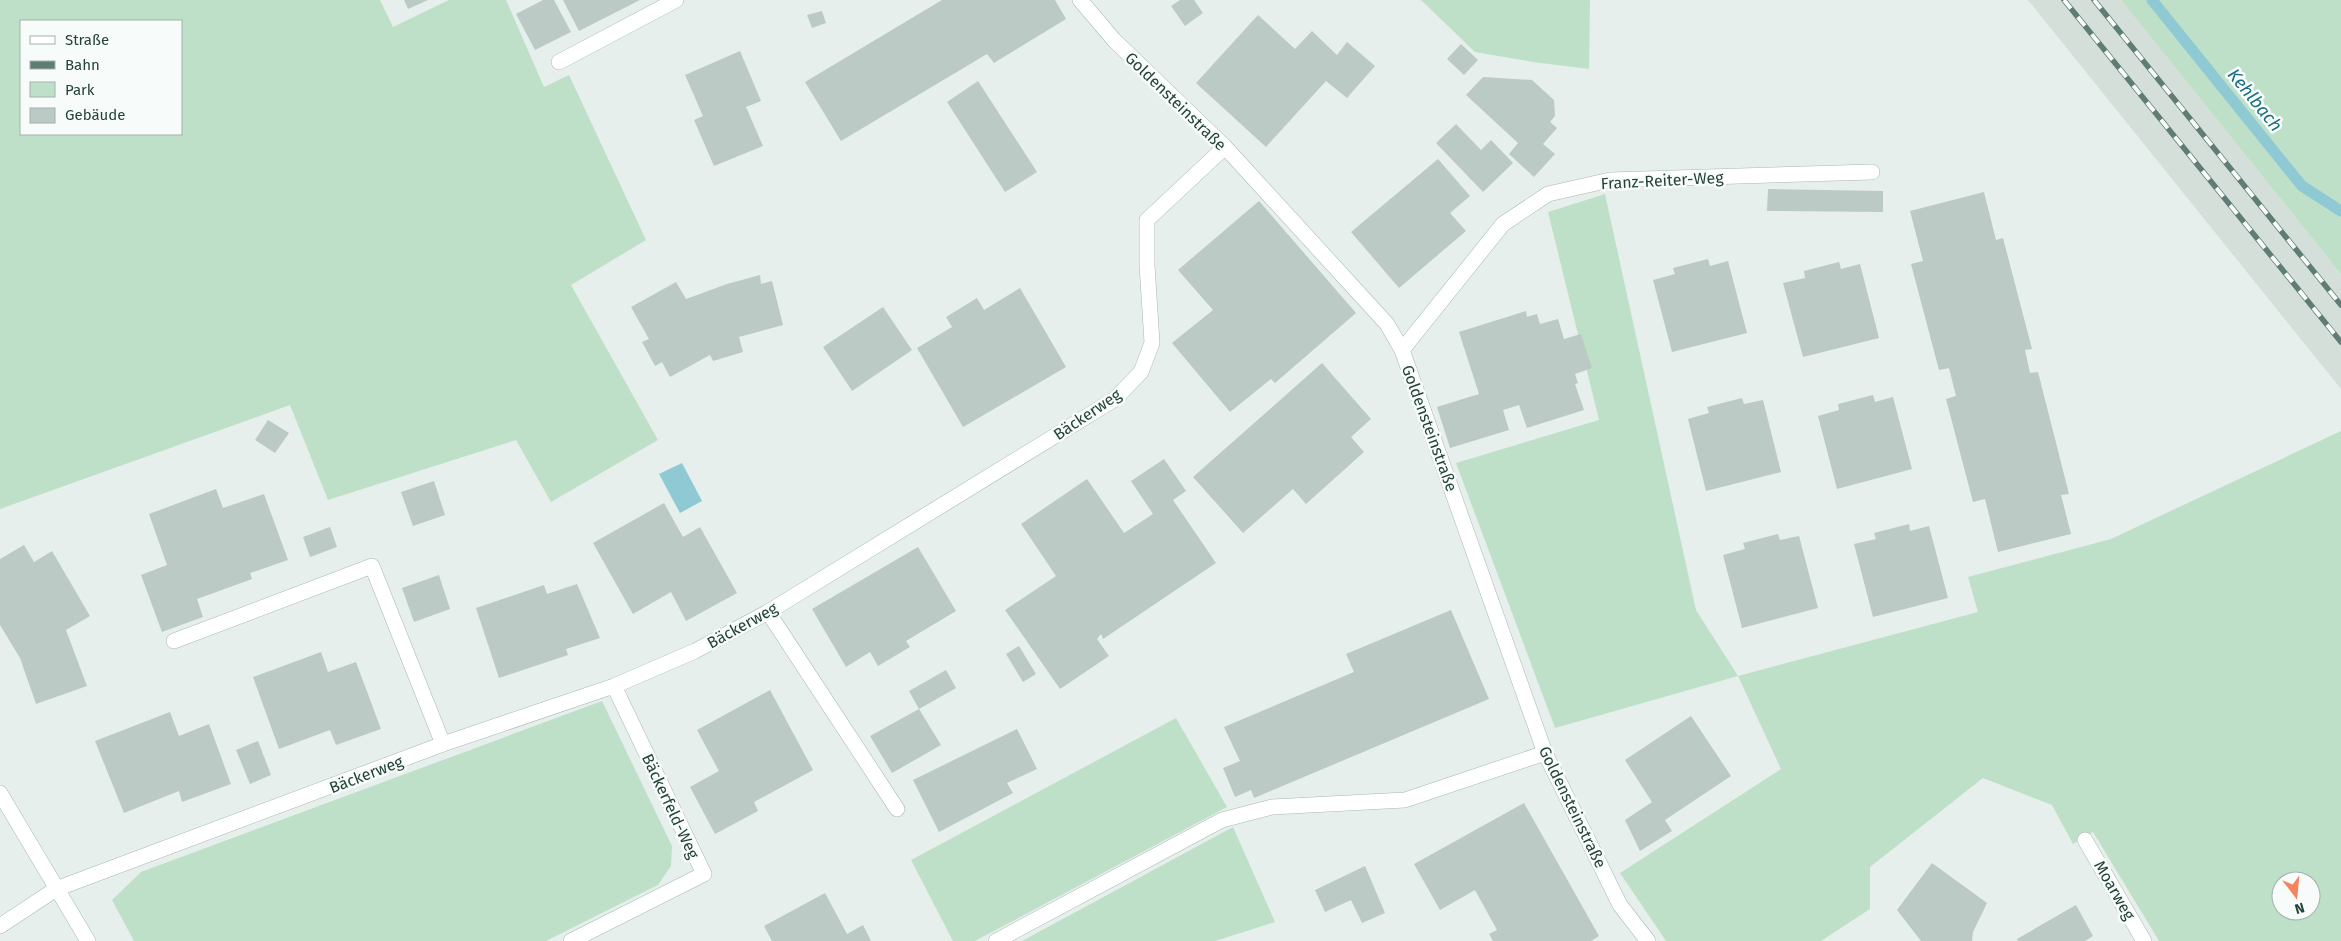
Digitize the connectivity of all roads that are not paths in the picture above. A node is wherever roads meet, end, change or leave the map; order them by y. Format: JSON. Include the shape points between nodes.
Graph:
{"nodes":[{"id":1,"x":676,"y":0,"type":"edge"},
{"id":2,"x":1080,"y":0,"type":"edge"},
{"id":3,"x":559,"y":62,"type":"dead end"},
{"id":4,"x":1225,"y":147,"type":"junction"},
{"id":5,"x":1872,"y":172,"type":"dead end"},
{"id":6,"x":1402,"y":350,"type":"junction"},
{"id":7,"x":768,"y":612,"type":"junction"},
{"id":8,"x":174,"y":641,"type":"dead end"},
{"id":9,"x":614,"y":686,"type":"junction"},
{"id":10,"x":443,"y":744,"type":"junction"},
{"id":11,"x":1545,"y":753,"type":"junction"},
{"id":12,"x":0,"y":793,"type":"edge"},
{"id":13,"x":897,"y":809,"type":"dead end"},
{"id":14,"x":2085,"y":840,"type":"dead end"},
{"id":15,"x":56,"y":889,"type":"junction"},
{"id":16,"x":0,"y":926,"type":"edge"},
{"id":17,"x":1645,"y":940,"type":"edge"},
{"id":18,"x":88,"y":941,"type":"edge"},
{"id":19,"x":571,"y":941,"type":"edge"},
{"id":20,"x":996,"y":941,"type":"edge"},
{"id":21,"x":2144,"y":941,"type":"edge"}],
"edges":[{"from":1,"to":3,"type":"street"},
{"from":2,"to":4,"type":"street","name":"Goldensteinstraße","via":[[1114,40]]},
{"from":4,"to":6,"type":"street","name":"Goldensteinstraße","via":[[1387,324]]},
{"from":4,"to":7,"type":"street","name":"Bäckerweg","via":[[1147,220],[1152,343],[1141,372],[1116,400]]},
{"from":5,"to":6,"type":"street","name":"Franz-Reiter-Weg","via":[[1610,180],[1548,194],[1503,224]]},
{"from":6,"to":11,"type":"street","name":"Goldensteinstraße"},
{"from":7,"to":9,"type":"street","name":"Bäckerweg","via":[[695,650]]},
{"from":7,"to":13,"type":"street"},
{"from":8,"to":10,"type":"street","via":[[372,566]]},
{"from":9,"to":10,"type":"street","name":"Bäckerweg"},
{"from":9,"to":19,"type":"street","name":"Bäckerfeld-Weg","via":[[704,874]]},
{"from":10,"to":15,"type":"street","name":"Bäckerweg"},
{"from":11,"to":17,"type":"street","name":"Goldensteinstraße","via":[[1620,905]]},
{"from":11,"to":20,"type":"street","via":[[1405,800],[1272,807],[1222,820]]},
{"from":12,"to":15,"type":"street"},
{"from":14,"to":21,"type":"street","name":"Moarweg"},
{"from":15,"to":16,"type":"street","name":"Bäckerweg"},
{"from":15,"to":18,"type":"street"}]}
